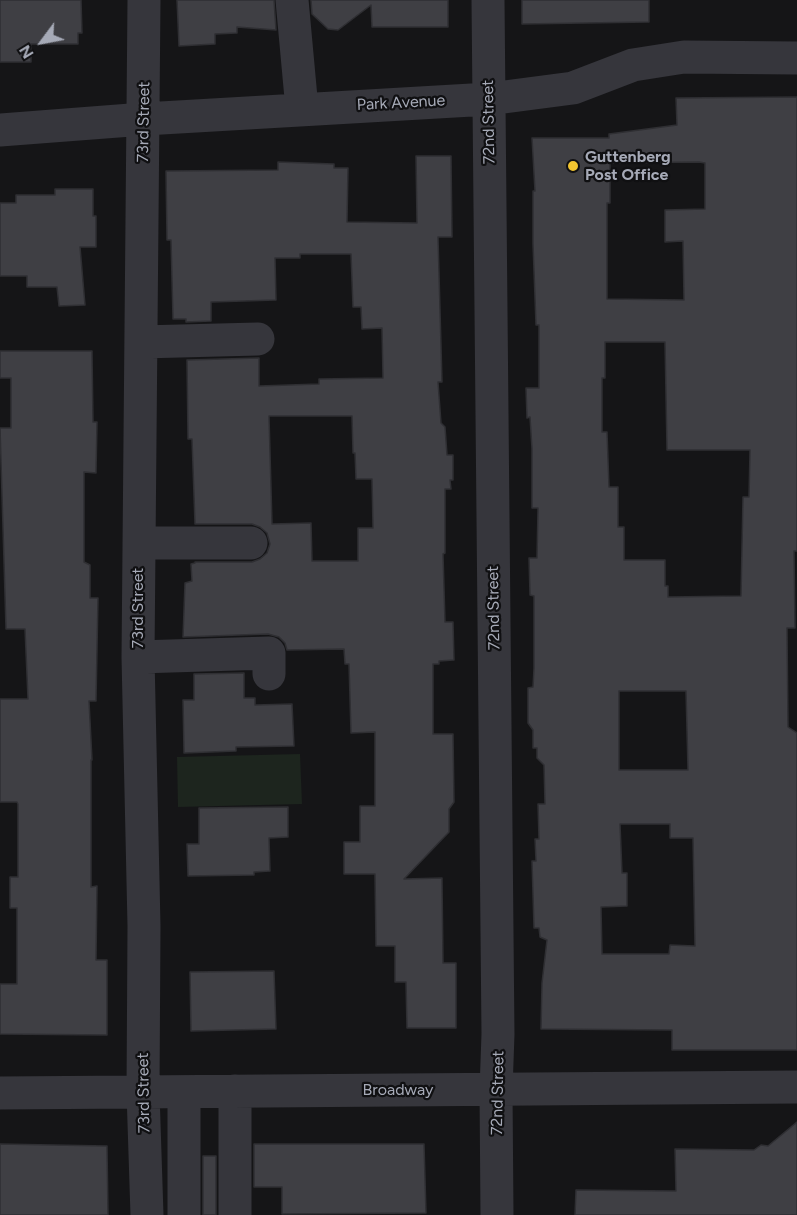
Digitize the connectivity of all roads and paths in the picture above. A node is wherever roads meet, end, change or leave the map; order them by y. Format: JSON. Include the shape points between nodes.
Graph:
{"nodes":[{"id":1,"x":144,"y":0,"type":"edge"},
{"id":2,"x":292,"y":0,"type":"edge"},
{"id":3,"x":488,"y":0,"type":"edge"},
{"id":4,"x":797,"y":58,"type":"edge"},
{"id":5,"x":489,"y":99,"type":"junction"},
{"id":6,"x":302,"y":109,"type":"junction"},
{"id":7,"x":144,"y":119,"type":"junction"},
{"id":8,"x":0,"y":129,"type":"edge"},
{"id":9,"x":258,"y":339,"type":"dead end"},
{"id":10,"x":141,"y":342,"type":"junction"},
{"id":11,"x":139,"y":543,"type":"junction"},
{"id":12,"x":251,"y":543,"type":"dead end"},
{"id":13,"x":138,"y":657,"type":"junction"},
{"id":14,"x":269,"y":674,"type":"dead end"},
{"id":15,"x":797,"y":1087,"type":"edge"},
{"id":16,"x":496,"y":1090,"type":"junction"},
{"id":17,"x":235,"y":1091,"type":"junction"},
{"id":18,"x":143,"y":1092,"type":"junction"},
{"id":19,"x":184,"y":1092,"type":"junction"},
{"id":20,"x":0,"y":1093,"type":"edge"},
{"id":21,"x":147,"y":1215,"type":"edge"},
{"id":22,"x":184,"y":1215,"type":"edge"},
{"id":23,"x":235,"y":1215,"type":"edge"},
{"id":24,"x":497,"y":1215,"type":"edge"}],
"edges":[{"from":1,"to":7,"type":"street","name":"73rd Street"},
{"from":2,"to":6,"type":"street"},
{"from":3,"to":5,"type":"street","name":"72nd Street"},
{"from":4,"to":5,"type":"street","name":"Park Avenue","via":[[684,57],[633,65],[573,88]]},
{"from":5,"to":6,"type":"street","name":"Park Avenue"},
{"from":5,"to":16,"type":"street","name":"72nd Street"},
{"from":6,"to":7,"type":"street","name":"Park Avenue"},
{"from":7,"to":8,"type":"street","name":"Park Avenue"},
{"from":7,"to":10,"type":"street","name":"73rd Street"},
{"from":9,"to":10,"type":"street"},
{"from":10,"to":11,"type":"street","name":"73rd Street"},
{"from":11,"to":12,"type":"street"},
{"from":11,"to":13,"type":"street","name":"73rd Street"},
{"from":13,"to":14,"type":"street","via":[[269,653]]},
{"from":13,"to":18,"type":"street","name":"73rd Street"},
{"from":15,"to":16,"type":"street","name":"Broadway"},
{"from":16,"to":17,"type":"street","name":"Broadway"},
{"from":16,"to":24,"type":"street","name":"72nd Street"},
{"from":17,"to":19,"type":"street","name":"Broadway"},
{"from":17,"to":23,"type":"street"},
{"from":18,"to":19,"type":"street","name":"Broadway"},
{"from":18,"to":20,"type":"street","name":"Broadway"},
{"from":18,"to":21,"type":"street","name":"73rd Street"},
{"from":19,"to":22,"type":"street"}]}
